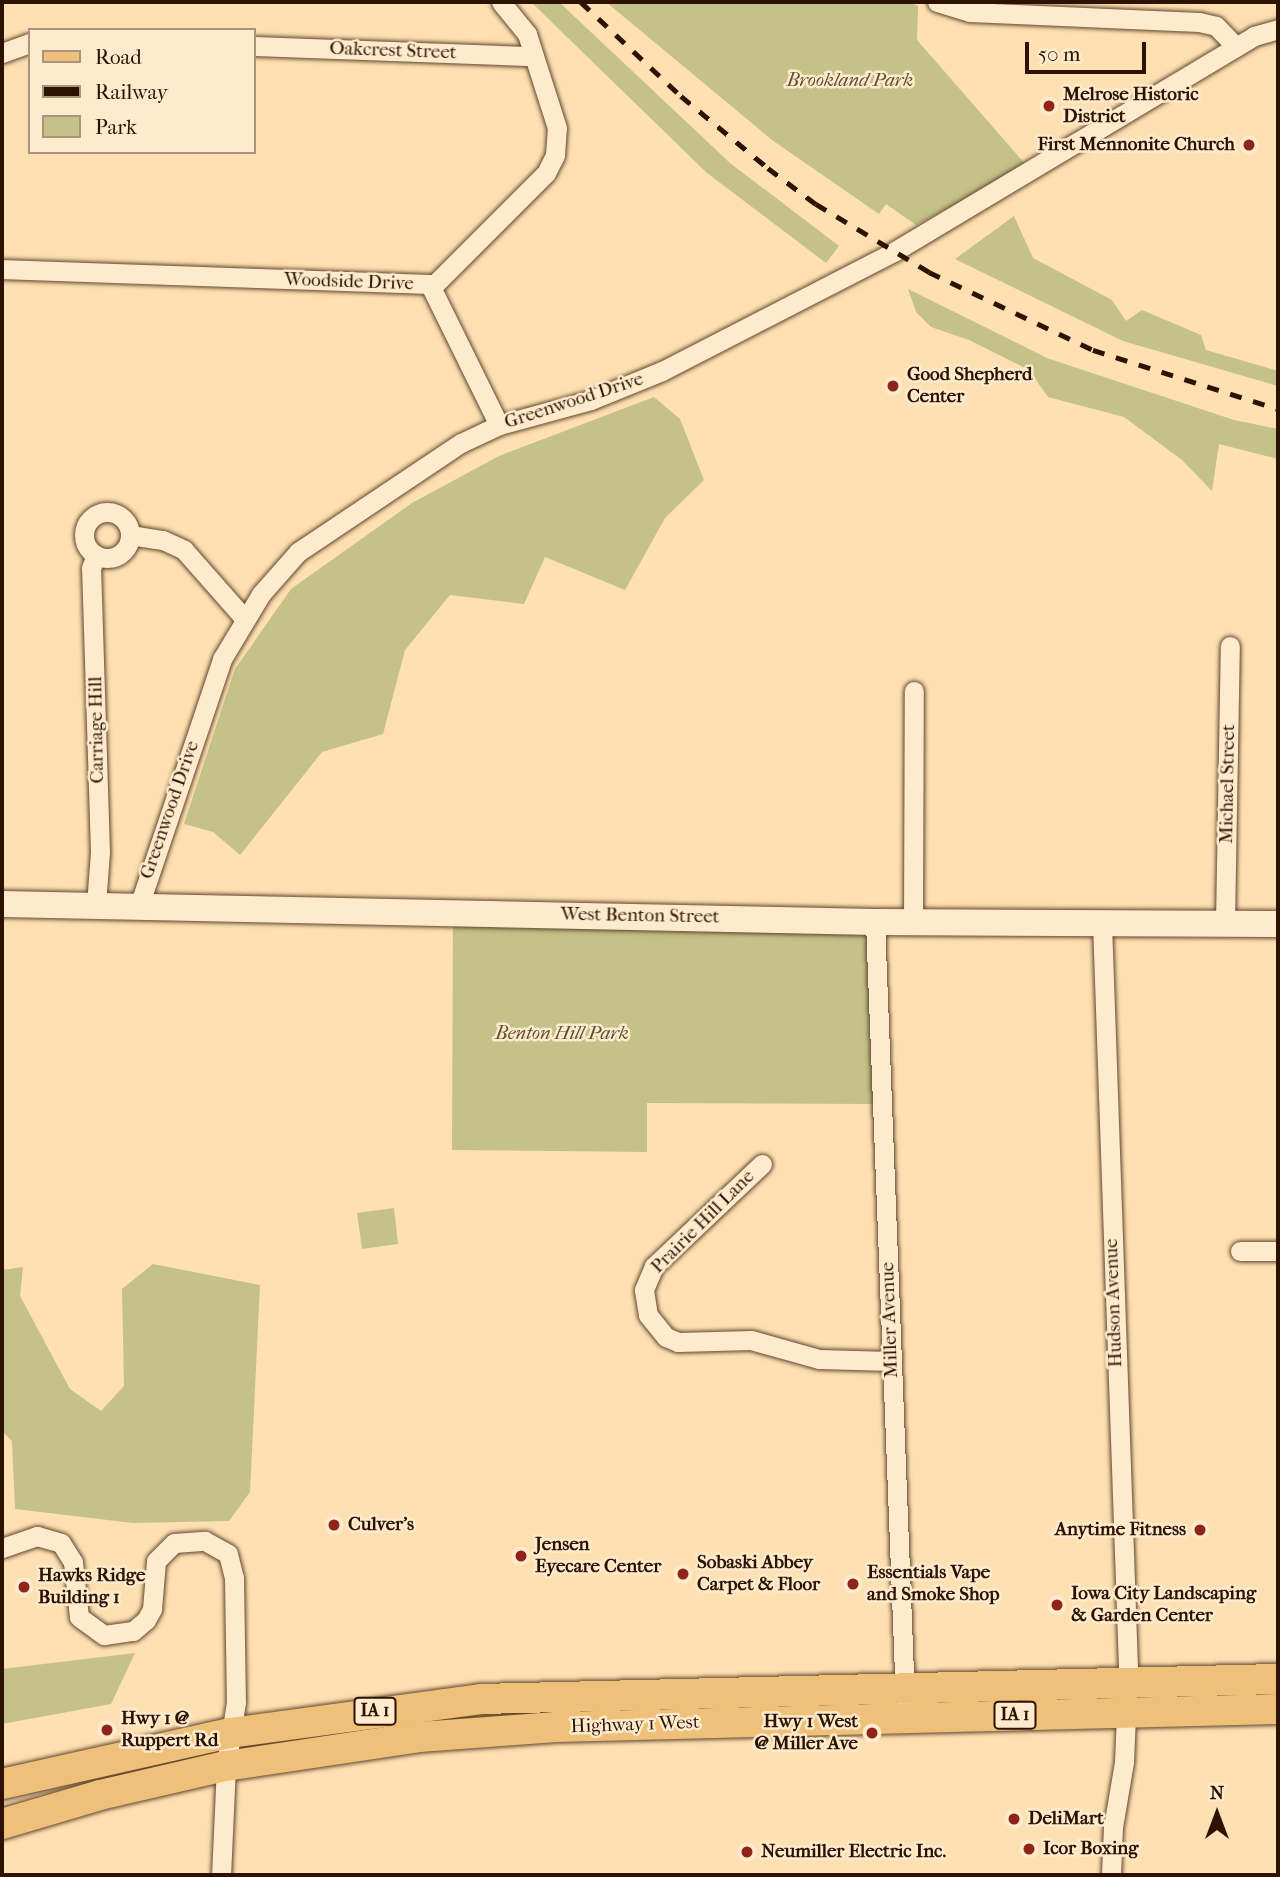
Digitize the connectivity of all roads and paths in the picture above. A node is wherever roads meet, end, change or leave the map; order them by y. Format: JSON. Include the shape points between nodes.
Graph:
{"nodes":[{"id":1,"x":501,"y":2,"type":"edge"},
{"id":2,"x":937,"y":2,"type":"edge"},
{"id":3,"x":1131,"y":11,"type":"edge"},
{"id":4,"x":1278,"y":29,"type":"edge"},
{"id":5,"x":28,"y":44,"type":"edge"},
{"id":6,"x":256,"y":46,"type":"edge"},
{"id":7,"x":1236,"y":47,"type":"junction"},
{"id":8,"x":2,"y":53,"type":"edge"},
{"id":9,"x":533,"y":56,"type":"junction"},
{"id":10,"x":2,"y":270,"type":"edge"},
{"id":11,"x":430,"y":285,"type":"junction"},
{"id":12,"x":499,"y":425,"type":"junction"},
{"id":13,"x":130,"y":535,"type":"junction"},
{"id":14,"x":96,"y":555,"type":"junction"},
{"id":15,"x":244,"y":618,"type":"junction"},
{"id":16,"x":1230,"y":646,"type":"dead end"},
{"id":17,"x":914,"y":691,"type":"dead end"},
{"id":18,"x":2,"y":904,"type":"edge"},
{"id":19,"x":96,"y":905,"type":"junction"},
{"id":20,"x":139,"y":906,"type":"junction"},
{"id":21,"x":875,"y":922,"type":"junction"},
{"id":22,"x":913,"y":923,"type":"junction"},
{"id":23,"x":1102,"y":923,"type":"junction"},
{"id":24,"x":1225,"y":923,"type":"junction"},
{"id":25,"x":1278,"y":924,"type":"edge"},
{"id":26,"x":762,"y":1164,"type":"dead end"},
{"id":27,"x":1240,"y":1251,"type":"dead end"},
{"id":28,"x":1278,"y":1251,"type":"edge"},
{"id":29,"x":891,"y":1361,"type":"junction"},
{"id":30,"x":2,"y":1548,"type":"edge"},
{"id":31,"x":1278,"y":1679,"type":"edge"},
{"id":32,"x":1127,"y":1683,"type":"junction"},
{"id":33,"x":905,"y":1703,"type":"junction"},
{"id":34,"x":1278,"y":1709,"type":"edge"},
{"id":35,"x":1126,"y":1713,"type":"junction"},
{"id":36,"x":230,"y":1733,"type":"junction"},
{"id":37,"x":226,"y":1766,"type":"junction"},
{"id":38,"x":2,"y":1784,"type":"edge"},
{"id":39,"x":2,"y":1824,"type":"edge"},
{"id":40,"x":221,"y":1875,"type":"edge"},
{"id":41,"x":1111,"y":1875,"type":"edge"}],
"edges":[{"from":1,"to":9,"type":"street","name":"Woodside Drive","via":[[527,34]]},
{"from":2,"to":3,"type":"street","via":[[970,12]]},
{"from":3,"to":7,"type":"street","via":[[1209,24]]},
{"from":4,"to":7,"type":"street","name":"Greenwood Drive"},
{"from":5,"to":8,"type":"street"},
{"from":6,"to":9,"type":"street","name":"Oakcrest Street"},
{"from":7,"to":12,"type":"street","name":"Greenwood Drive","via":[[905,245],[662,371],[591,400]]},
{"from":9,"to":11,"type":"street","name":"Woodside Drive","via":[[557,128],[549,169],[442,280]]},
{"from":10,"to":11,"type":"street","name":"Woodside Drive"},
{"from":11,"to":12,"type":"street"},
{"from":12,"to":15,"type":"street","name":"Greenwood Drive","via":[[461,443],[298,552]]},
{"from":13,"to":14,"type":"street","via":[[118,555]]},
{"from":13,"to":14,"type":"street","name":"Carriage Hill","via":[[127,522],[115,513],[92,517],[83,535]]},
{"from":13,"to":15,"type":"street","via":[[163,540],[184,550]]},
{"from":14,"to":19,"type":"street","name":"Carriage Hill","via":[[91,568],[100,852]]},
{"from":15,"to":20,"type":"street","name":"Greenwood Drive","via":[[215,677]]},
{"from":16,"to":24,"type":"street","name":"Michael Street"},
{"from":17,"to":22,"type":"street"},
{"from":18,"to":19,"type":"street","name":"West Benton Street"},
{"from":19,"to":20,"type":"street","name":"West Benton Street"},
{"from":20,"to":21,"type":"street","name":"West Benton Street"},
{"from":21,"to":22,"type":"street","name":"West Benton Street"},
{"from":21,"to":29,"type":"street","name":"Miller Avenue"},
{"from":22,"to":23,"type":"street","name":"West Benton Street"},
{"from":23,"to":24,"type":"street","name":"West Benton Street"},
{"from":23,"to":32,"type":"street","name":"Hudson Avenue"},
{"from":24,"to":25,"type":"street","name":"West Benton Street"},
{"from":26,"to":29,"type":"street","name":"Prairie Hill Lane","via":[[654,1266],[644,1290],[648,1315],[666,1337],[678,1342],[751,1340],[819,1359]]},
{"from":27,"to":28,"type":"street"},
{"from":29,"to":33,"type":"street","name":"Miller Avenue"},
{"from":30,"to":36,"type":"street","via":[[37,1536],[61,1543],[73,1562],[79,1617],[89,1628],[119,1634],[133,1631],[152,1609],[156,1561],[162,1552],[189,1540],[218,1545],[228,1554],[234,1578],[236,1702]]},
{"from":31,"to":32,"type":"main road","name":"Highway 1 West","number":"IA 1"},
{"from":32,"to":33,"type":"main road","name":"Highway 1 West","number":"IA 1"},
{"from":32,"to":35,"type":"street","name":"Hudson Avenue"},
{"from":33,"to":35,"type":"main road","name":"Highway 1 West","number":"IA 1"},
{"from":33,"to":36,"type":"main road","name":"Highway 1 West","number":"IA 1","via":[[481,1699]]},
{"from":33,"to":37,"type":"main road","name":"Highway 1 West","number":"IA 1","via":[[485,1731],[356,1744]]},
{"from":34,"to":35,"type":"main road","name":"Highway 1 West","number":"IA 1"},
{"from":35,"to":41,"type":"street","name":"Hudson Avenue"},
{"from":36,"to":37,"type":"street"},
{"from":36,"to":38,"type":"main road","name":"Highway 1 West","number":"IA 1"},
{"from":37,"to":39,"type":"main road","name":"Highway 1 West","number":"IA 1","via":[[100,1795]]},
{"from":37,"to":40,"type":"street"}]}
